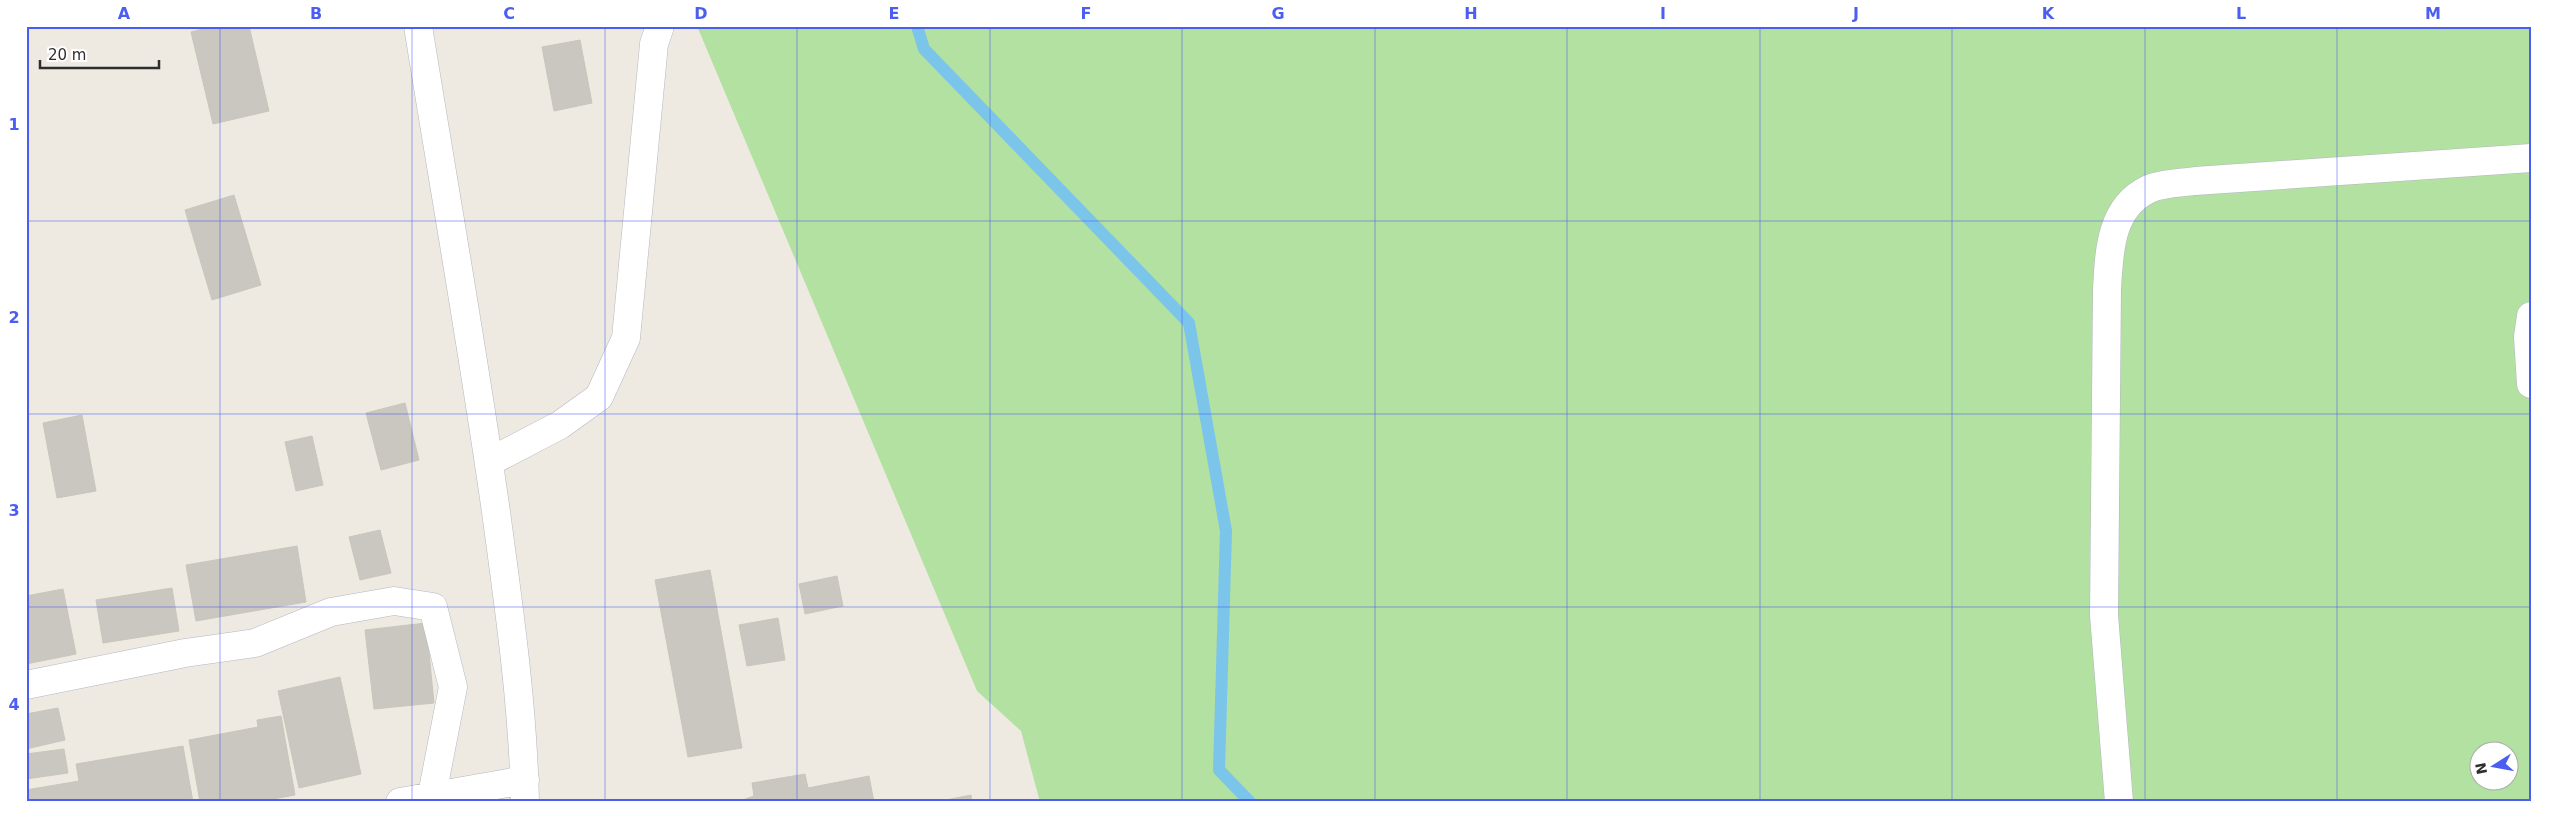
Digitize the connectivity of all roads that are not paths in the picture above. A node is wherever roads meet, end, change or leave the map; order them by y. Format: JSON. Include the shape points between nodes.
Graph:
{"nodes":[{"id":1,"x":418,"y":26,"type":"edge"},
{"id":2,"x":660,"y":26,"type":"edge"},
{"id":3,"x":2531,"y":158,"type":"edge"},
{"id":4,"x":2531,"y":316,"type":"edge"},
{"id":5,"x":2531,"y":384,"type":"edge"},
{"id":6,"x":489,"y":462,"type":"junction"},
{"id":7,"x":26,"y":685,"type":"edge"},
{"id":8,"x":525,"y":791,"type":"edge"},
{"id":9,"x":432,"y":795,"type":"junction"},
{"id":10,"x":400,"y":802,"type":"edge"},
{"id":11,"x":2119,"y":802,"type":"edge"}],
"edges":[{"from":1,"to":6,"type":"street"},
{"from":2,"to":6,"type":"street","via":[[654,44],[626,338],[599,397],[560,425]]},
{"from":3,"to":11,"type":"street","via":[[2195,181],[2150,188],[2133,198],[2117,220],[2109,250],[2107,290],[2104,615]]},
{"from":4,"to":5,"type":"street","via":[[2528,337]]},
{"from":6,"to":8,"type":"street","via":[[521,708]]},
{"from":7,"to":9,"type":"street","via":[[185,653],[255,643],[331,612],[394,601],[433,608],[453,687]]},
{"from":8,"to":9,"type":"street"},
{"from":9,"to":10,"type":"street"}]}
